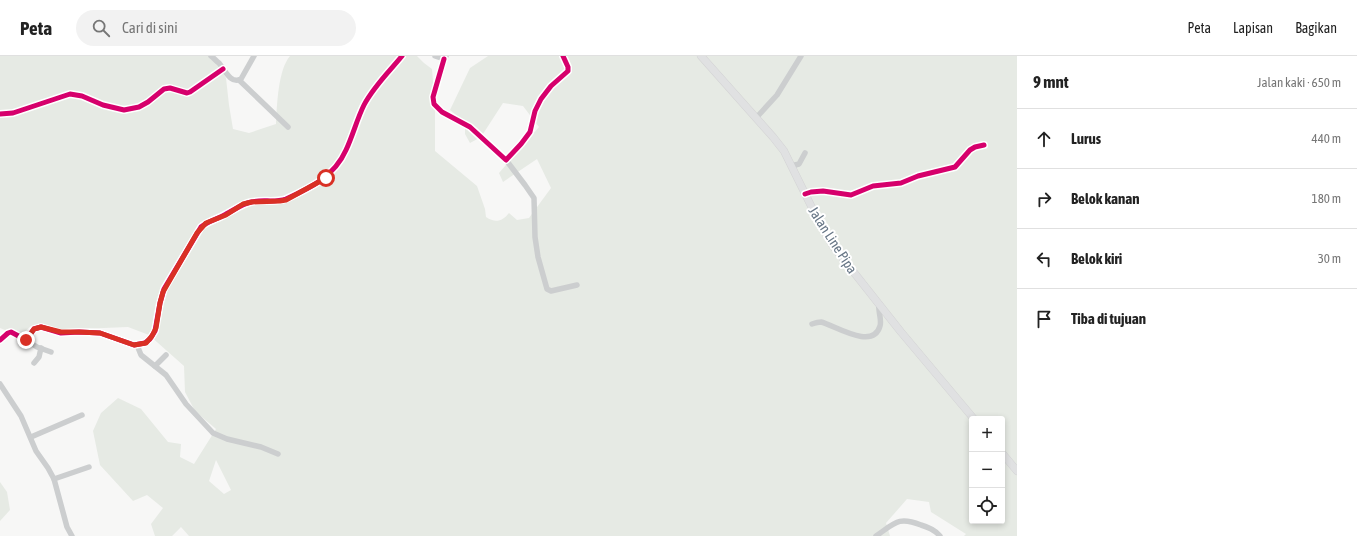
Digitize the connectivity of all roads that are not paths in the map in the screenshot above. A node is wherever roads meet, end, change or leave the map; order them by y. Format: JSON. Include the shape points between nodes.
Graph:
{"nodes":[{"id":1,"x":211,"y":56,"type":"edge"},
{"id":2,"x":254,"y":56,"type":"edge"},
{"id":3,"x":402,"y":56,"type":"edge"},
{"id":4,"x":435,"y":56,"type":"edge"},
{"id":5,"x":563,"y":56,"type":"edge"},
{"id":6,"x":701,"y":56,"type":"edge"},
{"id":7,"x":800,"y":56,"type":"edge"},
{"id":8,"x":445,"y":58,"type":"edge"},
{"id":9,"x":223,"y":69,"type":"junction"},
{"id":10,"x":239,"y":80,"type":"junction"},
{"id":11,"x":0,"y":114,"type":"edge"},
{"id":12,"x":756,"y":118,"type":"junction"},
{"id":13,"x":288,"y":127,"type":"dead end"},
{"id":14,"x":984,"y":145,"type":"dead end"},
{"id":15,"x":805,"y":154,"type":"dead end"},
{"id":16,"x":506,"y":160,"type":"junction"},
{"id":17,"x":791,"y":166,"type":"junction"},
{"id":18,"x":805,"y":194,"type":"junction"},
{"id":19,"x":577,"y":285,"type":"dead end"},
{"id":20,"x":879,"y":305,"type":"junction"},
{"id":21,"x":812,"y":324,"type":"dead end"},
{"id":22,"x":0,"y":340,"type":"edge"},
{"id":23,"x":26,"y":340,"type":"junction"},
{"id":24,"x":137,"y":345,"type":"junction"},
{"id":25,"x":41,"y":348,"type":"junction"},
{"id":26,"x":51,"y":352,"type":"dead end"},
{"id":27,"x":166,"y":355,"type":"dead end"},
{"id":28,"x":34,"y":363,"type":"dead end"},
{"id":29,"x":154,"y":366,"type":"junction"},
{"id":30,"x":0,"y":384,"type":"edge"},
{"id":31,"x":82,"y":415,"type":"dead end"},
{"id":32,"x":971,"y":416,"type":"edge"},
{"id":33,"x":31,"y":437,"type":"junction"},
{"id":34,"x":278,"y":454,"type":"dead end"},
{"id":35,"x":1005,"y":457,"type":"edge"},
{"id":36,"x":89,"y":467,"type":"dead end"},
{"id":37,"x":1017,"y":471,"type":"edge"},
{"id":38,"x":54,"y":479,"type":"junction"},
{"id":39,"x":72,"y":536,"type":"edge"},
{"id":40,"x":876,"y":536,"type":"edge"},
{"id":41,"x":938,"y":536,"type":"edge"}],
"edges":[{"from":1,"to":9,"type":"street"},
{"from":2,"to":10,"type":"street"},
{"from":3,"to":24,"type":"street","via":[[369,95],[346,151],[326,178],[286,200],[243,204],[201,227],[163,292],[153,334],[147,342]]},
{"from":4,"to":8,"type":"street"},
{"from":5,"to":16,"type":"street","via":[[568,71],[541,99],[530,132]]},
{"from":6,"to":12,"type":"main road","name":"Jalan Line Pipa"},
{"from":7,"to":12,"type":"street","via":[[777,95]]},
{"from":8,"to":16,"type":"street","via":[[433,97],[434,104],[442,112],[470,127]]},
{"from":9,"to":10,"type":"street","via":[[233,80]]},
{"from":9,"to":11,"type":"street","via":[[188,93],[164,89],[148,102],[129,110],[114,108],[75,94],[13,113]]},
{"from":10,"to":13,"type":"street"},
{"from":12,"to":17,"type":"main road","name":"Jalan Line Pipa","via":[[774,137]]},
{"from":14,"to":18,"type":"street","via":[[970,150],[955,167],[901,183],[873,186],[851,195],[823,191]]},
{"from":15,"to":17,"type":"street","via":[[799,164]]},
{"from":16,"to":19,"type":"street","via":[[534,198],[535,237],[547,289],[551,291]]},
{"from":17,"to":18,"type":"main road","name":"Jalan Line Pipa"},
{"from":18,"to":20,"type":"main road","name":"Jalan Line Pipa","via":[[833,246]]},
{"from":20,"to":21,"type":"street","via":[[880,327],[876,333],[867,337],[843,332],[820,322]]},
{"from":20,"to":32,"type":"main road","name":"Jalan Line Pipa"},
{"from":22,"to":23,"type":"street","via":[[11,332]]},
{"from":23,"to":24,"type":"street","via":[[34,329],[41,327],[61,332],[100,333]]},
{"from":23,"to":25,"type":"street"},
{"from":24,"to":29,"type":"street","via":[[140,355]]},
{"from":25,"to":26,"type":"street"},
{"from":25,"to":28,"type":"street"},
{"from":27,"to":29,"type":"street"},
{"from":29,"to":34,"type":"street","via":[[166,375],[186,404],[217,436]]},
{"from":30,"to":33,"type":"street"},
{"from":31,"to":33,"type":"street"},
{"from":33,"to":38,"type":"street","via":[[36,451]]},
{"from":35,"to":37,"type":"main road"},
{"from":36,"to":38,"type":"street"},
{"from":38,"to":39,"type":"street","via":[[67,527]]},
{"from":40,"to":41,"type":"street","via":[[895,522],[909,520],[927,527]]}]}
